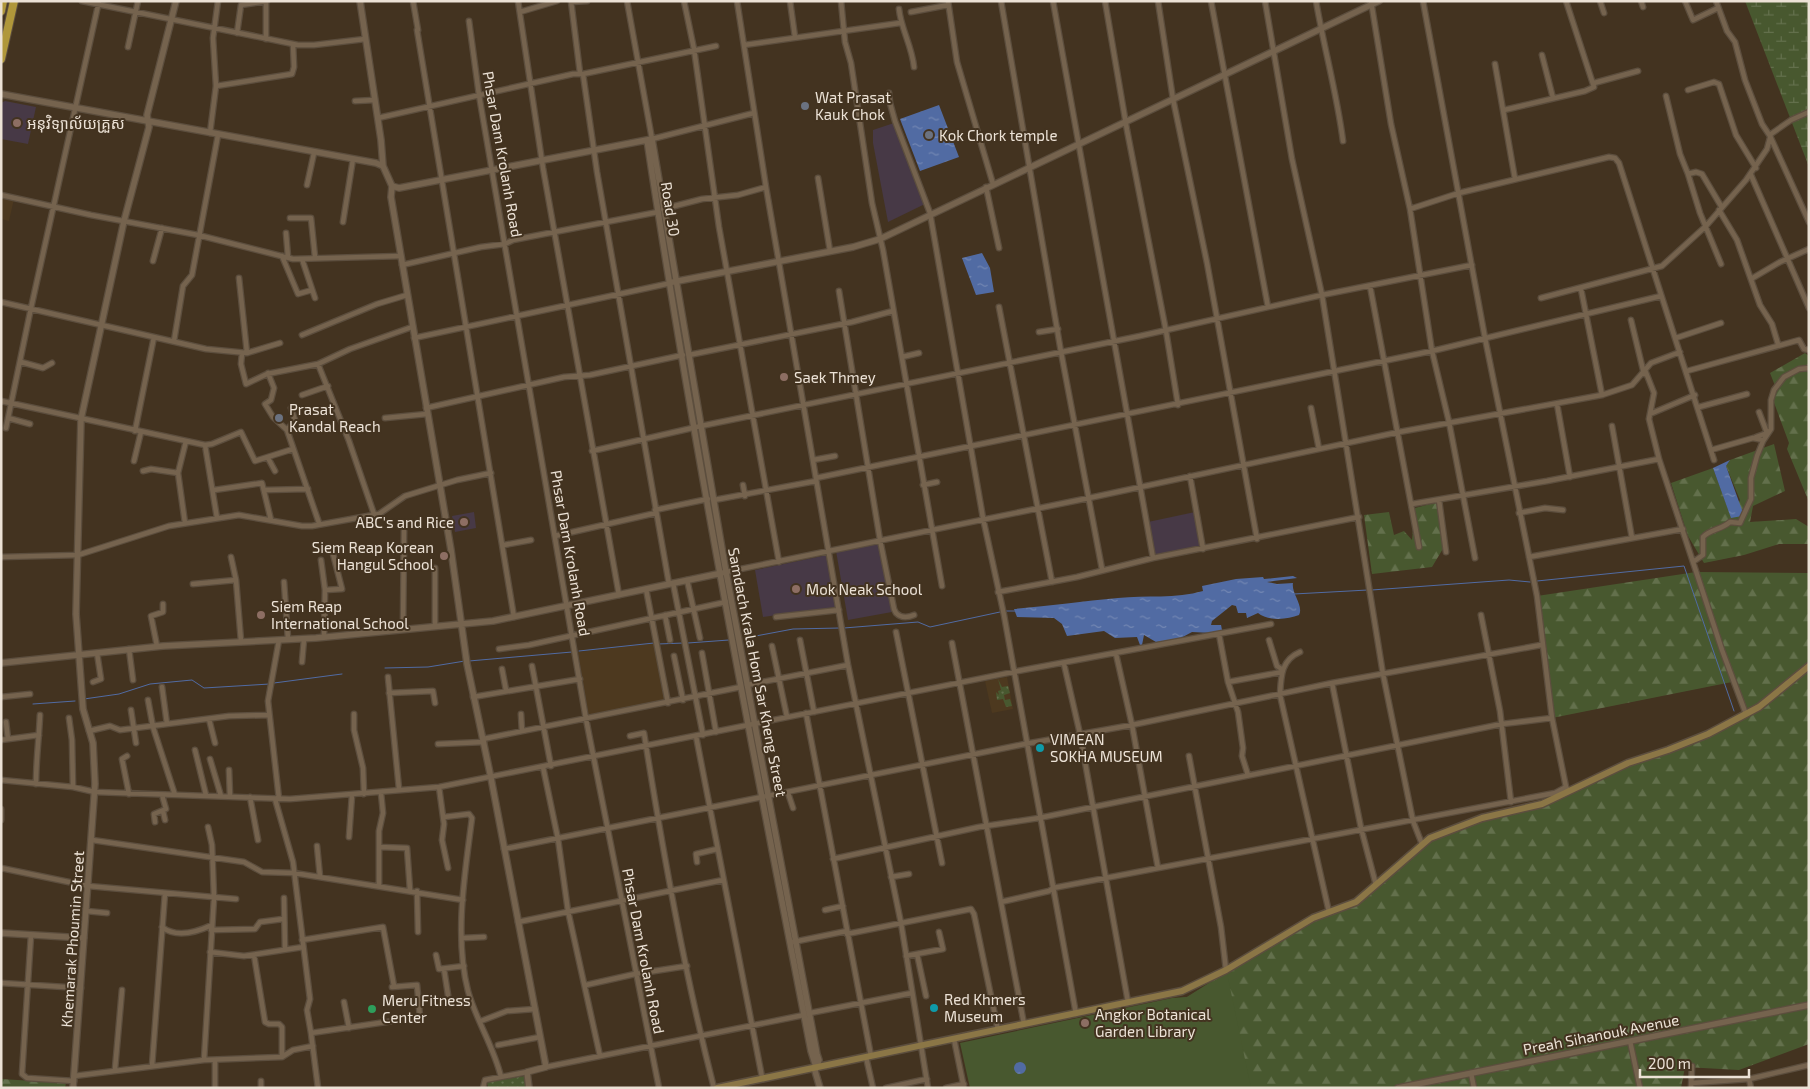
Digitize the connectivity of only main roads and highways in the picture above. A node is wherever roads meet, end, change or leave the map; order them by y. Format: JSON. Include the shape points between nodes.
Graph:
{"nodes":[{"id":1,"x":3,"y":1,"type":"edge"},
{"id":2,"x":14,"y":1,"type":"edge"},
{"id":3,"x":1,"y":11,"type":"edge"},
{"id":4,"x":1,"y":59,"type":"edge"},
{"id":5,"x":1809,"y":666,"type":"edge"},
{"id":6,"x":715,"y":1088,"type":"edge"}],
"edges":[{"from":1,"to":3,"type":"highway"},
{"from":2,"to":4,"type":"highway"},
{"from":5,"to":6,"type":"main road","via":[[1746,714],[1691,742],[1628,763],[1542,804],[1439,833],[1356,902],[1294,928],[1226,970],[1174,994]]}]}
